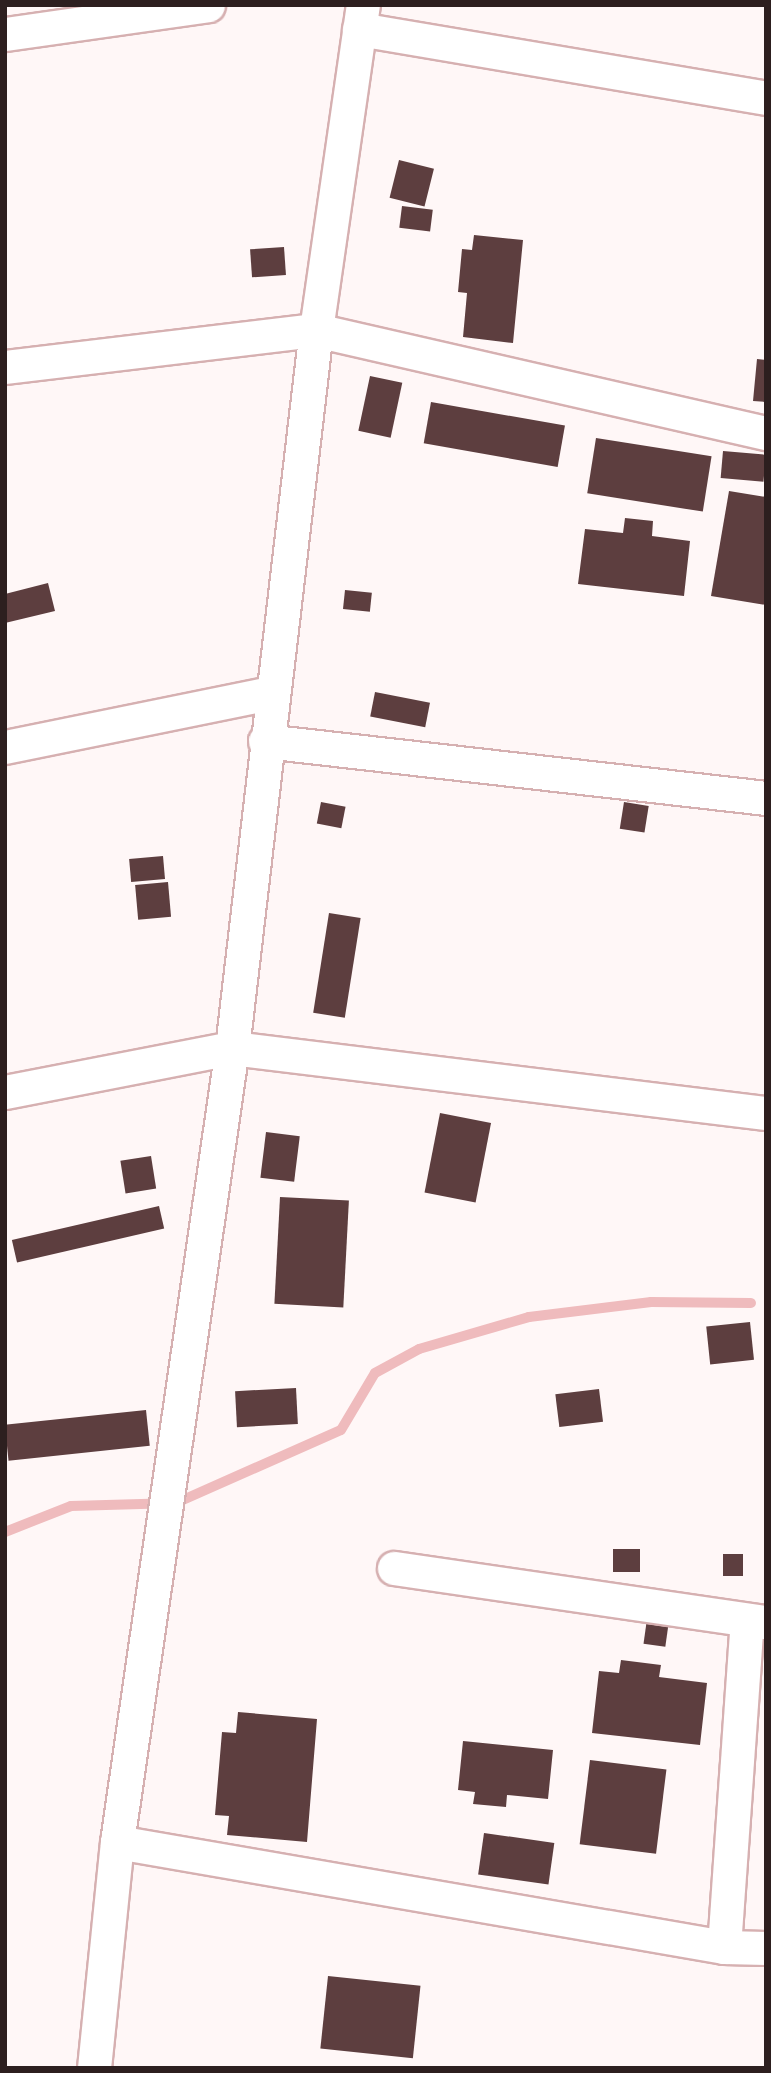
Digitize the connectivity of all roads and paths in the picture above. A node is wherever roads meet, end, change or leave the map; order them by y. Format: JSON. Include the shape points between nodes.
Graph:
{"nodes":[{"id":1,"x":208,"y":5,"type":"edge"},
{"id":2,"x":361,"y":17,"type":"edge"},
{"id":3,"x":5,"y":34,"type":"edge"},
{"id":4,"x":766,"y":98,"type":"edge"},
{"id":5,"x":316,"y":330,"type":"junction"},
{"id":6,"x":5,"y":368,"type":"edge"},
{"id":7,"x":766,"y":433,"type":"edge"},
{"id":8,"x":271,"y":693,"type":"junction"},
{"id":9,"x":265,"y":741,"type":"junction"},
{"id":10,"x":5,"y":747,"type":"edge"},
{"id":11,"x":766,"y":798,"type":"edge"},
{"id":12,"x":232,"y":1048,"type":"junction"},
{"id":13,"x":5,"y":1092,"type":"edge"},
{"id":14,"x":766,"y":1113,"type":"edge"},
{"id":15,"x":394,"y":1568,"type":"dead end"},
{"id":16,"x":756,"y":1622,"type":"edge"},
{"id":17,"x":117,"y":1842,"type":"junction"},
{"id":18,"x":724,"y":1947,"type":"junction"},
{"id":19,"x":766,"y":1948,"type":"edge"},
{"id":20,"x":94,"y":2068,"type":"edge"}],
"edges":[{"from":1,"to":3,"type":"street"},
{"from":2,"to":4,"type":"street"},
{"from":2,"to":5,"type":"street"},
{"from":5,"to":6,"type":"street"},
{"from":5,"to":7,"type":"street"},
{"from":5,"to":8,"type":"street"},
{"from":8,"to":9,"type":"street"},
{"from":8,"to":10,"type":"street"},
{"from":9,"to":11,"type":"street"},
{"from":9,"to":12,"type":"street"},
{"from":12,"to":13,"type":"street"},
{"from":12,"to":14,"type":"street"},
{"from":12,"to":17,"type":"street"},
{"from":15,"to":16,"type":"street"},
{"from":16,"to":18,"type":"street"},
{"from":17,"to":18,"type":"street"},
{"from":17,"to":20,"type":"street"},
{"from":18,"to":19,"type":"street"}]}
